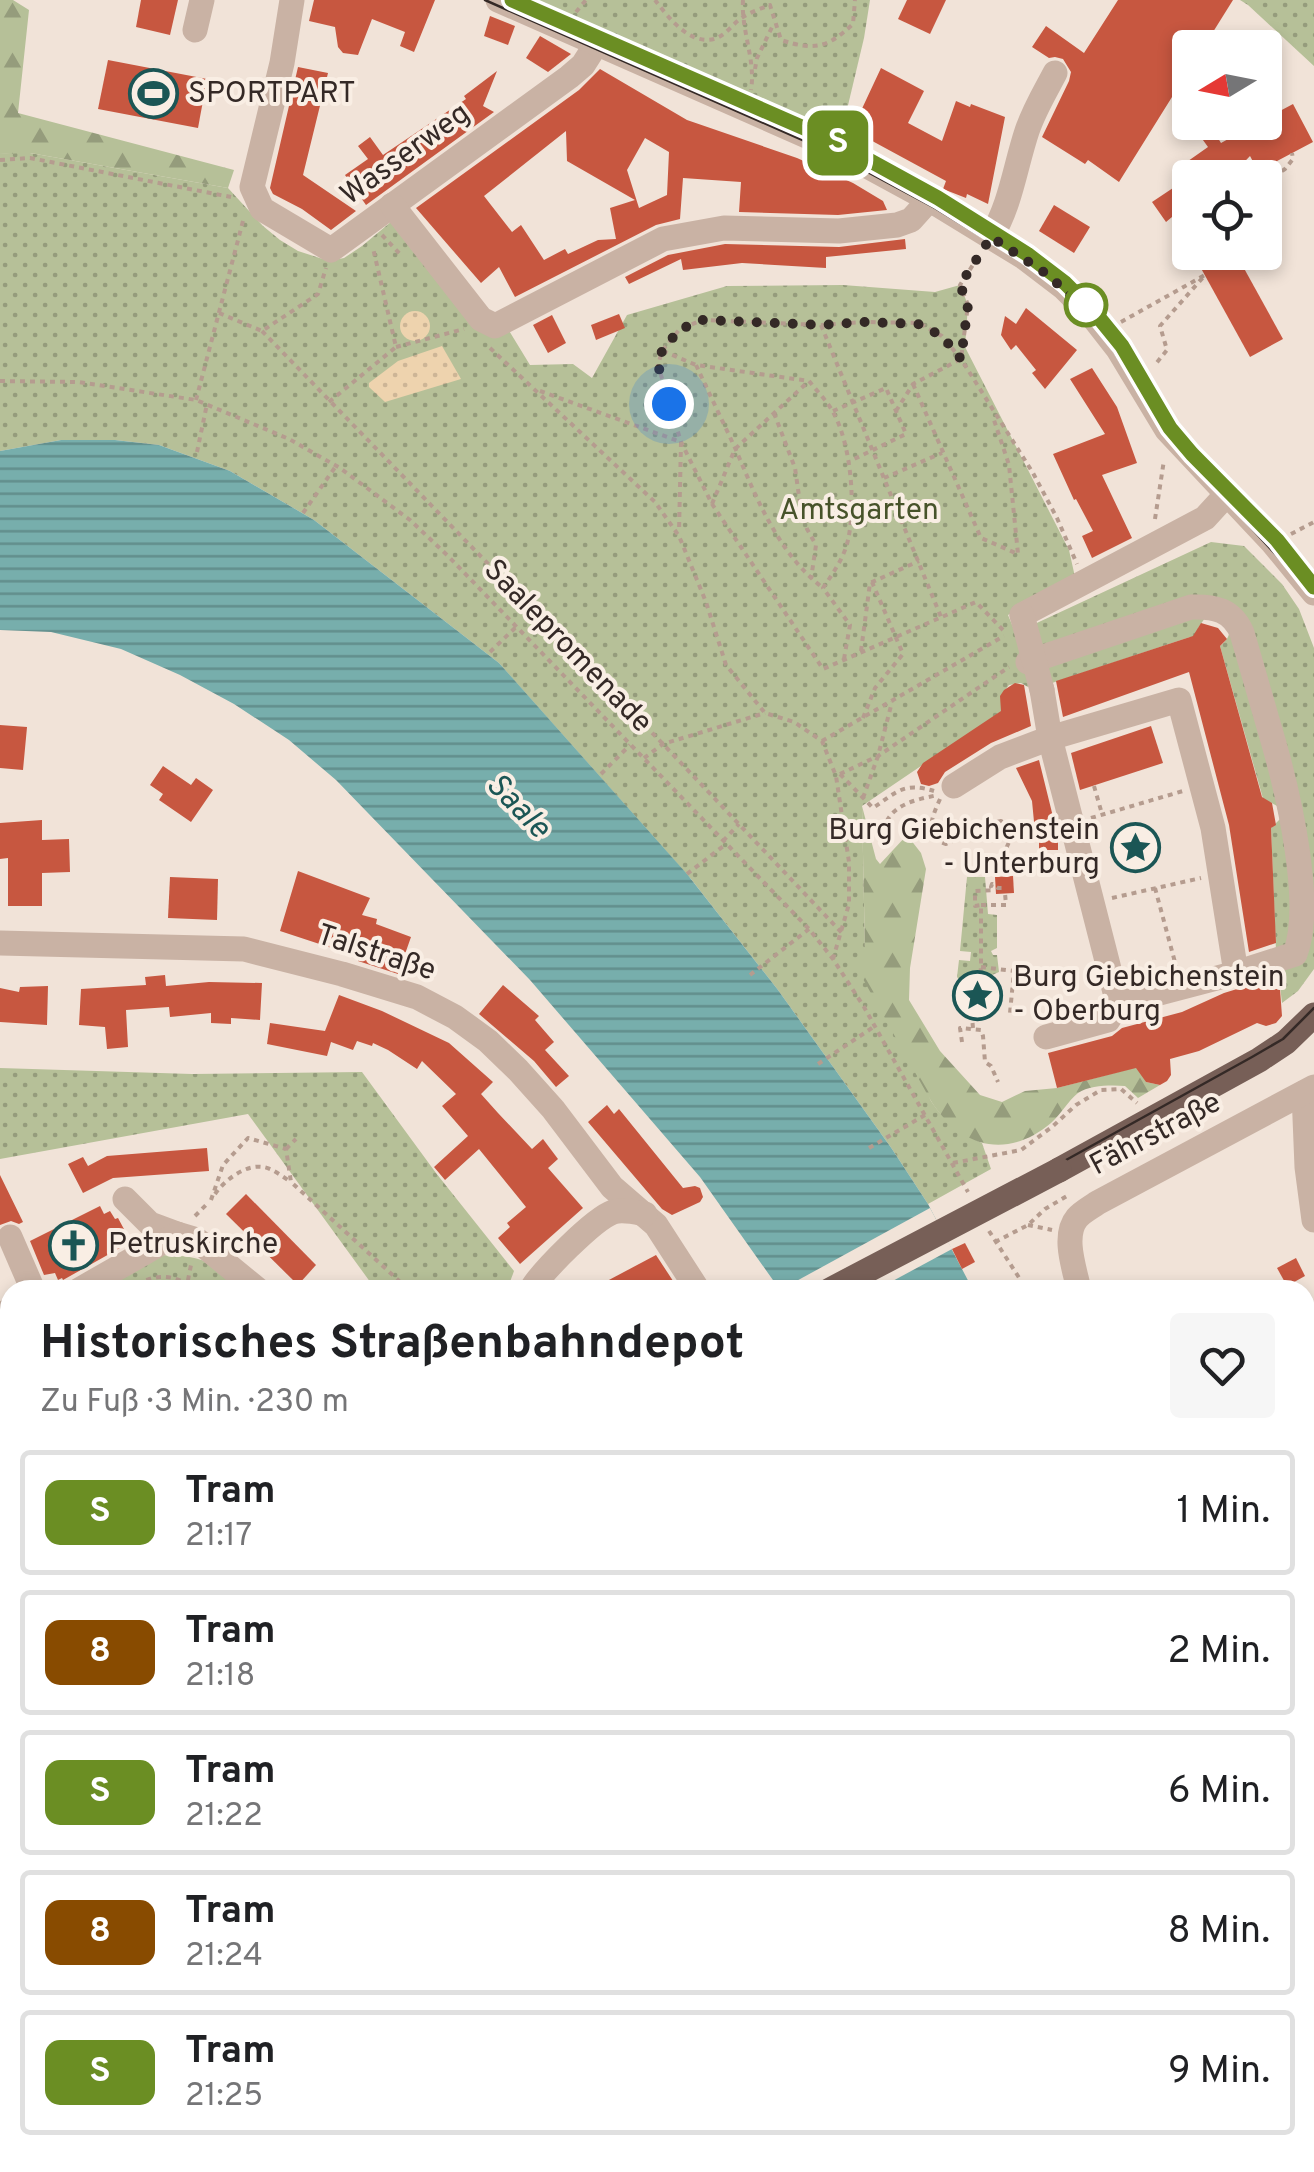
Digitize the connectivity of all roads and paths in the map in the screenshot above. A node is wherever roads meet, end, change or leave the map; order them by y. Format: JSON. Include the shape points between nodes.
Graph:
{"nodes":[{"id":1,"x":202,"y":0,"type":"edge"},
{"id":2,"x":292,"y":0,"type":"edge"},
{"id":3,"x":498,"y":0,"type":"edge"},
{"id":4,"x":655,"y":0,"type":"edge"},
{"id":5,"x":743,"y":0,"type":"edge"},
{"id":6,"x":856,"y":0,"type":"edge"},
{"id":7,"x":772,"y":3,"type":"edge"},
{"id":8,"x":742,"y":17,"type":"junction"},
{"id":9,"x":774,"y":23,"type":"junction"},
{"id":10,"x":195,"y":30,"type":"dead end"},
{"id":11,"x":597,"y":44,"type":"junction"},
{"id":12,"x":754,"y":73,"type":"junction"},
{"id":13,"x":1056,"y":73,"type":"dead end"},
{"id":14,"x":748,"y":110,"type":"junction"},
{"id":15,"x":1292,"y":154,"type":"dead end"},
{"id":16,"x":0,"y":160,"type":"edge"},
{"id":17,"x":1282,"y":172,"type":"edge"},
{"id":18,"x":251,"y":194,"type":"junction"},
{"id":19,"x":930,"y":200,"type":"junction"},
{"id":20,"x":392,"y":205,"type":"junction"},
{"id":21,"x":374,"y":230,"type":"junction"},
{"id":22,"x":991,"y":237,"type":"junction"},
{"id":23,"x":332,"y":250,"type":"junction"},
{"id":24,"x":408,"y":262,"type":"dead end"},
{"id":25,"x":219,"y":313,"type":"junction"},
{"id":26,"x":821,"y":325,"type":"junction"},
{"id":27,"x":471,"y":328,"type":"dead end"},
{"id":28,"x":262,"y":331,"type":"junction"},
{"id":29,"x":1105,"y":331,"type":"junction"},
{"id":30,"x":483,"y":340,"type":"dead end"},
{"id":31,"x":396,"y":347,"type":"junction"},
{"id":32,"x":662,"y":351,"type":"junction"},
{"id":33,"x":961,"y":359,"type":"junction"},
{"id":34,"x":696,"y":365,"type":"junction"},
{"id":35,"x":0,"y":381,"type":"edge"},
{"id":36,"x":809,"y":381,"type":"junction"},
{"id":37,"x":913,"y":384,"type":"junction"},
{"id":38,"x":1139,"y":386,"type":"junction"},
{"id":39,"x":535,"y":390,"type":"junction"},
{"id":40,"x":196,"y":400,"type":"junction"},
{"id":41,"x":330,"y":402,"type":"junction"},
{"id":42,"x":852,"y":403,"type":"junction"},
{"id":43,"x":207,"y":404,"type":"junction"},
{"id":44,"x":990,"y":407,"type":"junction"},
{"id":45,"x":896,"y":410,"type":"junction"},
{"id":46,"x":833,"y":411,"type":"junction"},
{"id":47,"x":774,"y":413,"type":"junction"},
{"id":48,"x":1168,"y":430,"type":"junction"},
{"id":49,"x":680,"y":442,"type":"junction"},
{"id":50,"x":735,"y":449,"type":"junction"},
{"id":51,"x":872,"y":450,"type":"junction"},
{"id":52,"x":197,"y":452,"type":"dead end"},
{"id":53,"x":942,"y":453,"type":"junction"},
{"id":54,"x":849,"y":461,"type":"junction"},
{"id":55,"x":336,"y":466,"type":"junction"},
{"id":56,"x":884,"y":478,"type":"junction"},
{"id":57,"x":1227,"y":494,"type":"junction"},
{"id":58,"x":712,"y":504,"type":"junction"},
{"id":59,"x":303,"y":513,"type":"dead end"},
{"id":60,"x":679,"y":536,"type":"junction"},
{"id":61,"x":1151,"y":547,"type":"junction"},
{"id":62,"x":919,"y":561,"type":"junction"},
{"id":63,"x":811,"y":579,"type":"junction"},
{"id":64,"x":872,"y":582,"type":"junction"},
{"id":65,"x":1085,"y":582,"type":"junction"},
{"id":66,"x":823,"y":588,"type":"junction"},
{"id":67,"x":1314,"y":593,"type":"edge"},
{"id":68,"x":941,"y":617,"type":"junction"},
{"id":69,"x":516,"y":626,"type":"junction"},
{"id":70,"x":894,"y":636,"type":"junction"},
{"id":71,"x":861,"y":651,"type":"junction"},
{"id":72,"x":490,"y":652,"type":"dead end"},
{"id":73,"x":844,"y":659,"type":"junction"},
{"id":74,"x":1028,"y":662,"type":"joint"},
{"id":75,"x":892,"y":702,"type":"junction"},
{"id":76,"x":765,"y":713,"type":"junction"},
{"id":77,"x":863,"y":718,"type":"junction"},
{"id":78,"x":1050,"y":738,"type":"junction"},
{"id":79,"x":822,"y":741,"type":"junction"},
{"id":80,"x":663,"y":744,"type":"junction"},
{"id":81,"x":630,"y":745,"type":"junction"},
{"id":82,"x":878,"y":756,"type":"junction"},
{"id":83,"x":643,"y":758,"type":"junction"},
{"id":84,"x":601,"y":774,"type":"dead end"},
{"id":85,"x":838,"y":775,"type":"junction"},
{"id":86,"x":1202,"y":785,"type":"junction"},
{"id":87,"x":915,"y":786,"type":"dead end"},
{"id":88,"x":954,"y":786,"type":"joint"},
{"id":89,"x":1094,"y":786,"type":"dead end"},
{"id":90,"x":864,"y":798,"type":"junction"},
{"id":91,"x":934,"y":812,"type":"dead end"},
{"id":92,"x":1102,"y":814,"type":"junction"},
{"id":93,"x":1072,"y":823,"type":"junction"},
{"id":94,"x":739,"y":824,"type":"junction"},
{"id":95,"x":881,"y":840,"type":"dead end"},
{"id":96,"x":724,"y":842,"type":"junction"},
{"id":97,"x":687,"y":874,"type":"dead end"},
{"id":98,"x":1220,"y":874,"type":"junction"},
{"id":99,"x":1005,"y":876,"type":"dead end"},
{"id":100,"x":1002,"y":886,"type":"dead end"},
{"id":101,"x":1155,"y":888,"type":"junction"},
{"id":102,"x":1006,"y":893,"type":"dead end"},
{"id":103,"x":1092,"y":902,"type":"junction"},
{"id":104,"x":981,"y":906,"type":"junction"},
{"id":105,"x":809,"y":929,"type":"junction"},
{"id":106,"x":842,"y":933,"type":"junction"},
{"id":107,"x":0,"y":943,"type":"edge"},
{"id":108,"x":1304,"y":956,"type":"edge"},
{"id":109,"x":833,"y":959,"type":"junction"},
{"id":110,"x":981,"y":967,"type":"junction"},
{"id":111,"x":1236,"y":972,"type":"junction"},
{"id":112,"x":750,"y":975,"type":"dead end"},
{"id":113,"x":1182,"y":987,"type":"junction"},
{"id":114,"x":1118,"y":1004,"type":"junction"},
{"id":115,"x":1010,"y":1013,"type":"dead end"},
{"id":116,"x":1313,"y":1020,"type":"edge"},
{"id":117,"x":875,"y":1026,"type":"junction"},
{"id":118,"x":973,"y":1028,"type":"junction"},
{"id":119,"x":1046,"y":1037,"type":"dead end"},
{"id":120,"x":962,"y":1042,"type":"dead end"},
{"id":121,"x":818,"y":1064,"type":"dead end"},
{"id":122,"x":998,"y":1082,"type":"dead end"},
{"id":123,"x":1309,"y":1090,"type":"edge"},
{"id":124,"x":925,"y":1115,"type":"junction"},
{"id":125,"x":1149,"y":1119,"type":"junction"},
{"id":126,"x":296,"y":1139,"type":"dead end"},
{"id":127,"x":870,"y":1148,"type":"dead end"},
{"id":128,"x":286,"y":1149,"type":"junction"},
{"id":129,"x":292,"y":1182,"type":"junction"},
{"id":130,"x":1074,"y":1192,"type":"dead end"},
{"id":131,"x":125,"y":1200,"type":"dead end"},
{"id":132,"x":645,"y":1214,"type":"junction"},
{"id":133,"x":1314,"y":1220,"type":"edge"},
{"id":134,"x":177,"y":1234,"type":"junction"},
{"id":135,"x":10,"y":1237,"type":"dead end"},
{"id":136,"x":995,"y":1242,"type":"dead end"},
{"id":137,"x":29,"y":1280,"type":"edge"},
{"id":138,"x":96,"y":1280,"type":"edge"},
{"id":139,"x":144,"y":1280,"type":"edge"},
{"id":140,"x":182,"y":1280,"type":"edge"},
{"id":141,"x":246,"y":1280,"type":"edge"},
{"id":142,"x":397,"y":1280,"type":"edge"},
{"id":143,"x":540,"y":1280,"type":"edge"},
{"id":144,"x":692,"y":1280,"type":"edge"},
{"id":145,"x":849,"y":1280,"type":"edge"},
{"id":146,"x":1077,"y":1280,"type":"edge"}],
"edges":[{"from":1,"to":10,"type":"street"},
{"from":2,"to":18,"type":"street"},
{"from":3,"to":11,"type":"street"},
{"from":4,"to":8,"type":"path","via":[[693,37],[711,40]]},
{"from":5,"to":8,"type":"path"},
{"from":6,"to":9,"type":"path","via":[[853,24],[835,40],[806,48],[782,40]]},
{"from":7,"to":8,"type":"path"},
{"from":7,"to":9,"type":"path"},
{"from":8,"to":12,"type":"path"},
{"from":9,"to":12,"type":"path"},
{"from":11,"to":14,"type":"street"},
{"from":11,"to":20,"type":"street","name":"Wasserweg","via":[[569,77]]},
{"from":12,"to":14,"type":"path"},
{"from":13,"to":22,"type":"street","via":[[1034,110],[1005,212]]},
{"from":14,"to":19,"type":"street"},
{"from":15,"to":17,"type":"path"},
{"from":16,"to":18,"type":"path","via":[[30,158]]},
{"from":18,"to":23,"type":"street","name":"Wasserweg","via":[[262,209]]},
{"from":18,"to":25,"type":"path"},
{"from":19,"to":20,"type":"street","via":[[897,224],[839,231],[724,228],[663,239],[495,326],[481,319]]},
{"from":19,"to":22,"type":"street"},
{"from":20,"to":21,"type":"street","name":"Wasserweg"},
{"from":21,"to":23,"type":"street","name":"Wasserweg"},
{"from":21,"to":24,"type":"path"},
{"from":21,"to":31,"type":"path"},
{"from":22,"to":29,"type":"street","via":[[1063,287]]},
{"from":22,"to":33,"type":"path","via":[[960,285],[968,305]]},
{"from":23,"to":28,"type":"path","via":[[318,294]]},
{"from":25,"to":28,"type":"path"},
{"from":25,"to":40,"type":"path"},
{"from":26,"to":32,"type":"path","via":[[702,320],[679,330]]},
{"from":26,"to":33,"type":"path","via":[[918,324],[942,336]]},
{"from":26,"to":42,"type":"path"},
{"from":27,"to":31,"type":"path"},
{"from":28,"to":41,"type":"path"},
{"from":29,"to":38,"type":"street"},
{"from":29,"to":38,"type":"path","via":[[1205,275],[1160,326],[1167,350]]},
{"from":30,"to":39,"type":"path"},
{"from":31,"to":41,"type":"path"},
{"from":32,"to":34,"type":"path"},
{"from":32,"to":49,"type":"path","via":[[658,365]]},
{"from":33,"to":37,"type":"path"},
{"from":33,"to":44,"type":"path"},
{"from":34,"to":36,"type":"path"},
{"from":34,"to":50,"type":"path"},
{"from":35,"to":40,"type":"path","name":"Saalepromenade","via":[[78,382]]},
{"from":36,"to":46,"type":"path"},
{"from":36,"to":47,"type":"path"},
{"from":37,"to":45,"type":"path"},
{"from":37,"to":53,"type":"path"},
{"from":38,"to":48,"type":"street"},
{"from":39,"to":49,"type":"path"},
{"from":39,"to":60,"type":"path","via":[[656,502]]},
{"from":40,"to":43,"type":"path","name":"Saalepromenade"},
{"from":41,"to":80,"type":"path"},
{"from":42,"to":45,"type":"path","via":[[886,388]]},
{"from":42,"to":46,"type":"path"},
{"from":42,"to":51,"type":"path"},
{"from":43,"to":52,"type":"path"},
{"from":43,"to":55,"type":"path","name":"Saalepromenade"},
{"from":44,"to":53,"type":"path","via":[[1010,465],[1018,554],[981,538]]},
{"from":44,"to":65,"type":"path","via":[[1033,473]]},
{"from":45,"to":51,"type":"path","via":[[906,434]]},
{"from":46,"to":54,"type":"path"},
{"from":47,"to":50,"type":"path"},
{"from":47,"to":63,"type":"path","via":[[816,545]]},
{"from":48,"to":57,"type":"street"},
{"from":48,"to":61,"type":"path"},
{"from":49,"to":58,"type":"path"},
{"from":49,"to":60,"type":"path"},
{"from":50,"to":58,"type":"path"},
{"from":50,"to":63,"type":"path","via":[[788,553]]},
{"from":51,"to":54,"type":"path"},
{"from":51,"to":56,"type":"path"},
{"from":53,"to":56,"type":"path"},
{"from":54,"to":66,"type":"path","via":[[848,540]]},
{"from":55,"to":59,"type":"path"},
{"from":55,"to":69,"type":"path","name":"Saalepromenade","via":[[410,520]]},
{"from":56,"to":62,"type":"path"},
{"from":57,"to":61,"type":"street","via":[[1204,518]]},
{"from":57,"to":67,"type":"street"},
{"from":58,"to":73,"type":"path","via":[[823,669]]},
{"from":60,"to":76,"type":"path","via":[[726,665]]},
{"from":61,"to":65,"type":"street"},
{"from":62,"to":64,"type":"path"},
{"from":62,"to":68,"type":"path"},
{"from":63,"to":66,"type":"path"},
{"from":64,"to":70,"type":"path"},
{"from":64,"to":71,"type":"path"},
{"from":65,"to":78,"type":"street","bridge":true,"via":[[1022,615]]},
{"from":66,"to":73,"type":"path","via":[[850,625]]},
{"from":68,"to":70,"type":"path"},
{"from":68,"to":75,"type":"path","via":[[976,602],[1007,634]]},
{"from":69,"to":72,"type":"path"},
{"from":69,"to":81,"type":"path","name":"Saalepromenade"},
{"from":70,"to":71,"type":"path"},
{"from":70,"to":77,"type":"path","via":[[903,654],[875,688]]},
{"from":71,"to":73,"type":"path"},
{"from":74,"to":82,"type":"path","via":[[1014,663]]},
{"from":74,"to":108,"type":"street","via":[[1191,607],[1220,609],[1237,621],[1299,838]]},
{"from":75,"to":77,"type":"path"},
{"from":75,"to":82,"type":"path"},
{"from":76,"to":79,"type":"path"},
{"from":76,"to":80,"type":"path"},
{"from":77,"to":79,"type":"path"},
{"from":78,"to":86,"type":"street","via":[[1179,700]]},
{"from":78,"to":88,"type":"street","via":[[1000,757]]},
{"from":78,"to":93,"type":"street"},
{"from":79,"to":85,"type":"path"},
{"from":80,"to":83,"type":"path"},
{"from":80,"to":94,"type":"path"},
{"from":81,"to":83,"type":"path","name":"Saalepromenade"},
{"from":81,"to":84,"type":"path"},
{"from":82,"to":85,"type":"path"},
{"from":82,"to":90,"type":"path"},
{"from":83,"to":96,"type":"path","name":"Saalepromenade"},
{"from":85,"to":90,"type":"path"},
{"from":85,"to":106,"type":"path","via":[[848,862]]},
{"from":86,"to":92,"type":"path"},
{"from":86,"to":98,"type":"street"},
{"from":87,"to":90,"type":"path","via":[[874,808]]},
{"from":88,"to":95,"type":"path","via":[[888,816]]},
{"from":89,"to":92,"type":"path"},
{"from":91,"to":99,"type":"path","via":[[932,834],[946,844],[991,823],[1008,826]]},
{"from":92,"to":93,"type":"path"},
{"from":93,"to":103,"type":"street"},
{"from":94,"to":96,"type":"path"},
{"from":94,"to":106,"type":"path"},
{"from":96,"to":97,"type":"path"},
{"from":96,"to":105,"type":"path","name":"Saalepromenade"},
{"from":98,"to":101,"type":"path"},
{"from":98,"to":111,"type":"street"},
{"from":100,"to":104,"type":"path","via":[[975,891]]},
{"from":101,"to":103,"type":"path"},
{"from":101,"to":113,"type":"path"},
{"from":102,"to":104,"type":"path","via":[[1006,905]]},
{"from":103,"to":114,"type":"street"},
{"from":104,"to":110,"type":"path"},
{"from":105,"to":109,"type":"path","name":"Saalepromenade"},
{"from":105,"to":112,"type":"path"},
{"from":106,"to":109,"type":"path"},
{"from":107,"to":132,"type":"street","name":"Talstraße","via":[[244,949],[417,998],[488,1041],[553,1109],[612,1187]]},
{"from":108,"to":111,"type":"street"},
{"from":109,"to":117,"type":"path","name":"Saalepromenade"},
{"from":110,"to":115,"type":"path","via":[[1014,971]]},
{"from":110,"to":118,"type":"path"},
{"from":111,"to":113,"type":"street"},
{"from":113,"to":114,"type":"street"},
{"from":114,"to":119,"type":"street","via":[[1108,1020]]},
{"from":116,"to":125,"type":"main road","name":"Fährstraße","via":[[1260,1060]]},
{"from":117,"to":121,"type":"path"},
{"from":117,"to":124,"type":"path","name":"Saalepromenade"},
{"from":118,"to":120,"type":"path","via":[[960,1028]]},
{"from":118,"to":122,"type":"path","via":[[984,1036],[985,1062]]},
{"from":123,"to":133,"type":"street"},
{"from":123,"to":146,"type":"street","name":"Fährstraße","via":[[1079,1216],[1071,1234]]},
{"from":124,"to":125,"type":"path","name":"Saalepromenade","via":[[953,1162],[1021,1150],[1101,1090],[1121,1089]]},
{"from":124,"to":127,"type":"path"},
{"from":125,"to":145,"type":"main road","name":"Fährstraße","bridge":true},
{"from":126,"to":128,"type":"path"},
{"from":128,"to":129,"type":"path"},
{"from":128,"to":129,"type":"path","via":[[248,1138],[222,1165],[211,1200],[249,1168],[265,1167]]},
{"from":129,"to":142,"type":"path"},
{"from":130,"to":136,"type":"path"},
{"from":131,"to":134,"type":"street","via":[[150,1224]]},
{"from":132,"to":143,"type":"street","via":[[612,1212]]},
{"from":132,"to":144,"type":"street","name":"Talstraße"},
{"from":134,"to":138,"type":"street"},
{"from":134,"to":141,"type":"street","via":[[198,1240]]},
{"from":135,"to":137,"type":"street"},
{"from":139,"to":140,"type":"path"}]}
